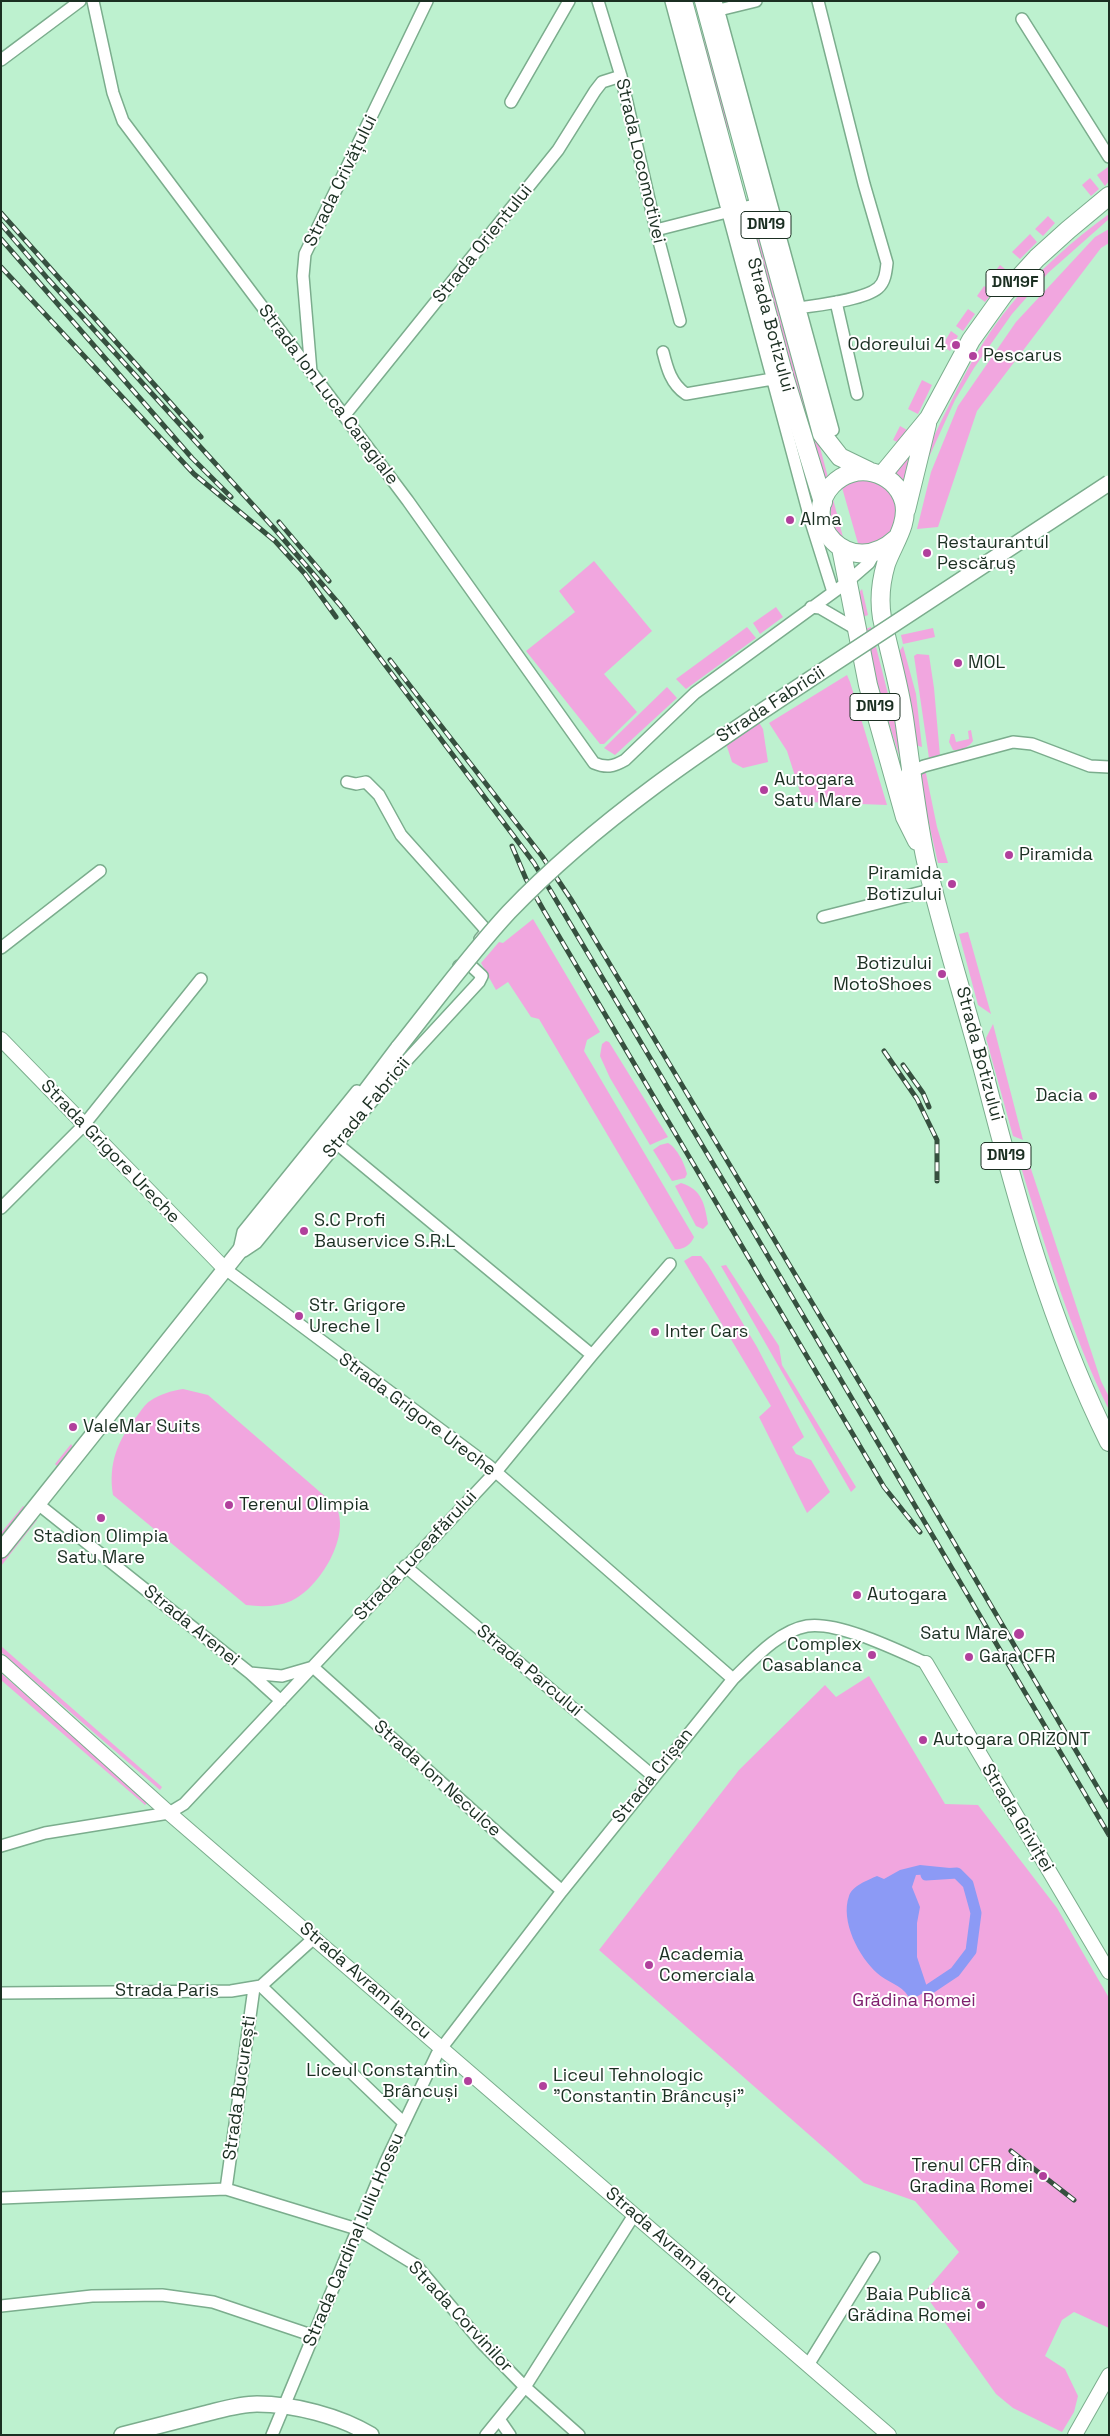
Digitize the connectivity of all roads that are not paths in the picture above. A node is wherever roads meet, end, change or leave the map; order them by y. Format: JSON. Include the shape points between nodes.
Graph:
{"nodes":[{"id":1,"x":80,"y":1,"type":"edge"},
{"id":2,"x":92,"y":1,"type":"edge"},
{"id":3,"x":427,"y":1,"type":"edge"},
{"id":4,"x":570,"y":1,"type":"edge"},
{"id":5,"x":598,"y":1,"type":"edge"},
{"id":6,"x":671,"y":1,"type":"edge"},
{"id":7,"x":683,"y":1,"type":"edge"},
{"id":8,"x":756,"y":1,"type":"edge"},
{"id":9,"x":818,"y":1,"type":"edge"},
{"id":10,"x":713,"y":4,"type":"edge"},
{"id":11,"x":1022,"y":19,"type":"dead end"},
{"id":12,"x":1,"y":60,"type":"edge"},
{"id":13,"x":621,"y":76,"type":"junction"},
{"id":14,"x":511,"y":102,"type":"dead end"},
{"id":15,"x":1109,"y":157,"type":"edge"},
{"id":16,"x":1109,"y":196,"type":"edge"},
{"id":17,"x":765,"y":202,"type":"junction"},
{"id":18,"x":734,"y":210,"type":"junction"},
{"id":19,"x":656,"y":230,"type":"junction"},
{"id":20,"x":836,"y":302,"type":"junction"},
{"id":21,"x":799,"y":308,"type":"junction"},
{"id":22,"x":680,"y":321,"type":"dead end"},
{"id":23,"x":663,"y":352,"type":"dead end"},
{"id":24,"x":311,"y":372,"type":"junction"},
{"id":25,"x":778,"y":377,"type":"junction"},
{"id":26,"x":857,"y":394,"type":"dead end"},
{"id":27,"x":344,"y":416,"type":"junction"},
{"id":28,"x":929,"y":418,"type":"junction"},
{"id":29,"x":833,"y":430,"type":"dead end"},
{"id":30,"x":876,"y":473,"type":"junction"},
{"id":31,"x":1109,"y":483,"type":"edge"},
{"id":32,"x":823,"y":502,"type":"junction"},
{"id":33,"x":905,"y":515,"type":"junction"},
{"id":34,"x":896,"y":538,"type":"junction"},
{"id":35,"x":841,"y":548,"type":"junction"},
{"id":36,"x":876,"y":552,"type":"junction"},
{"id":37,"x":840,"y":587,"type":"junction"},
{"id":38,"x":811,"y":607,"type":"junction"},
{"id":39,"x":856,"y":629,"type":"junction"},
{"id":40,"x":1109,"y":767,"type":"edge"},
{"id":41,"x":902,"y":775,"type":"junction"},
{"id":42,"x":347,"y":782,"type":"dead end"},
{"id":43,"x":100,"y":871,"type":"dead end"},
{"id":44,"x":934,"y":889,"type":"junction"},
{"id":45,"x":822,"y":917,"type":"dead end"},
{"id":46,"x":1,"y":948,"type":"edge"},
{"id":47,"x":457,"y":966,"type":"junction"},
{"id":48,"x":201,"y":979,"type":"dead end"},
{"id":49,"x":1,"y":1039,"type":"edge"},
{"id":50,"x":83,"y":1126,"type":"junction"},
{"id":51,"x":336,"y":1143,"type":"junction"},
{"id":52,"x":1,"y":1208,"type":"edge"},
{"id":53,"x":238,"y":1254,"type":"junction"},
{"id":54,"x":670,"y":1264,"type":"dead end"},
{"id":55,"x":224,"y":1268,"type":"junction"},
{"id":56,"x":592,"y":1355,"type":"junction"},
{"id":57,"x":1109,"y":1442,"type":"edge"},
{"id":58,"x":495,"y":1472,"type":"junction"},
{"id":59,"x":38,"y":1504,"type":"junction"},
{"id":60,"x":1,"y":1550,"type":"edge"},
{"id":61,"x":406,"y":1566,"type":"junction"},
{"id":62,"x":1,"y":1662,"type":"edge"},
{"id":63,"x":926,"y":1663,"type":"joint"},
{"id":64,"x":313,"y":1667,"type":"junction"},
{"id":65,"x":250,"y":1674,"type":"junction"},
{"id":66,"x":733,"y":1679,"type":"junction"},
{"id":67,"x":281,"y":1701,"type":"junction"},
{"id":68,"x":653,"y":1776,"type":"junction"},
{"id":69,"x":169,"y":1813,"type":"junction"},
{"id":70,"x":1,"y":1846,"type":"edge"},
{"id":71,"x":562,"y":1891,"type":"junction"},
{"id":72,"x":314,"y":1938,"type":"junction"},
{"id":73,"x":1109,"y":1972,"type":"edge"},
{"id":74,"x":257,"y":1987,"type":"junction"},
{"id":75,"x":1,"y":1993,"type":"edge"},
{"id":76,"x":442,"y":2047,"type":"junction"},
{"id":77,"x":404,"y":2122,"type":"junction"},
{"id":78,"x":226,"y":2189,"type":"junction"},
{"id":79,"x":1,"y":2198,"type":"edge"},
{"id":80,"x":634,"y":2215,"type":"junction"},
{"id":81,"x":357,"y":2229,"type":"junction"},
{"id":82,"x":874,"y":2258,"type":"dead end"},
{"id":83,"x":1,"y":2306,"type":"edge"},
{"id":84,"x":314,"y":2336,"type":"junction"},
{"id":85,"x":808,"y":2365,"type":"junction"},
{"id":86,"x":1109,"y":2375,"type":"edge"},
{"id":87,"x":525,"y":2387,"type":"junction"},
{"id":88,"x":282,"y":2406,"type":"junction"},
{"id":89,"x":499,"y":2419,"type":"junction"},
{"id":90,"x":122,"y":2435,"type":"edge"},
{"id":91,"x":272,"y":2435,"type":"edge"},
{"id":92,"x":372,"y":2435,"type":"edge"},
{"id":93,"x":486,"y":2435,"type":"edge"},
{"id":94,"x":510,"y":2435,"type":"edge"},
{"id":95,"x":580,"y":2435,"type":"edge"},
{"id":96,"x":890,"y":2435,"type":"edge"},
{"id":97,"x":1075,"y":2435,"type":"edge"}],
"edges":[{"from":1,"to":12,"type":"street"},
{"from":2,"to":24,"type":"street","name":"Strada Ion Luca Caragiale","via":[[113,93],[123,121]]},
{"from":3,"to":24,"type":"street","name":"Strada Crivățului","via":[[305,254],[302,276]]},
{"from":4,"to":14,"type":"street"},
{"from":5,"to":13,"type":"street","name":"Strada Locomotivei"},
{"from":6,"to":18,"type":"street"},
{"from":7,"to":18,"type":"main road","name":"Strada Botizului","number":"DN19"},
{"from":8,"to":10,"type":"street"},
{"from":9,"to":20,"type":"street","via":[[887,263],[885,276],[878,288]]},
{"from":10,"to":17,"type":"main road","name":"Strada Botizului","number":"DN19"},
{"from":11,"to":15,"type":"street"},
{"from":13,"to":19,"type":"street","name":"Strada Locomotivei"},
{"from":13,"to":27,"type":"street","name":"Strada Orientului","via":[[602,82],[558,150]]},
{"from":16,"to":28,"type":"main road","number":"DN19F","via":[[1068,230],[1004,294],[972,340]]},
{"from":17,"to":18,"type":"street"},
{"from":17,"to":21,"type":"street","name":"Strada Botizului"},
{"from":17,"to":30,"type":"main road","name":"Strada Botizului","number":"DN19","via":[[822,434],[840,457]]},
{"from":18,"to":19,"type":"street"},
{"from":18,"to":25,"type":"main road","name":"Strada Botizului","number":"DN19"},
{"from":19,"to":22,"type":"street","name":"Strada Locomotivei"},
{"from":20,"to":21,"type":"street"},
{"from":20,"to":26,"type":"street"},
{"from":21,"to":29,"type":"street","name":"Strada Botizului"},
{"from":23,"to":25,"type":"street","via":[[668,372],[677,388],[686,394]]},
{"from":24,"to":27,"type":"street","name":"Strada Ion Luca Caragiale"},
{"from":25,"to":32,"type":"main road","name":"Strada Botizului","number":"DN19"},
{"from":25,"to":37,"type":"street","via":[[811,522]]},
{"from":27,"to":38,"type":"street","name":"Strada Ion Luca Caragiale","via":[[594,763],[604,767],[615,766],[625,760],[695,693]]},
{"from":28,"to":30,"type":"main road","number":"DN19F"},
{"from":28,"to":33,"type":"main road","number":"DN19F"},
{"from":30,"to":32,"type":"main road","via":[[856,471],[843,476],[832,485]]},
{"from":30,"to":33,"type":"main road","name":"Strada Botizului","number":"DN19","via":[[892,482],[900,492]]},
{"from":31,"to":53,"type":"main road","name":"Strada Fabricii","bridge":true,"via":[[719,740],[568,856],[509,913],[455,976]]},
{"from":32,"to":35,"type":"main road","name":"Strada Botizului","number":"DN19","via":[[824,528]]},
{"from":33,"to":34,"type":"main road","name":"Strada Botizului","number":"DN19"},
{"from":34,"to":36,"type":"main road"},
{"from":34,"to":41,"type":"main road","name":"Strada Botizului","number":"DN19","via":[[880,596],[904,718]]},
{"from":35,"to":36,"type":"main road","via":[[852,553]]},
{"from":35,"to":37,"type":"main road","name":"Strada Botizului","number":"DN19"},
{"from":36,"to":37,"type":"street","via":[[869,563]]},
{"from":37,"to":38,"type":"street"},
{"from":37,"to":39,"type":"main road","name":"Strada Botizului","number":"DN19"},
{"from":38,"to":39,"type":"street","via":[[820,608]]},
{"from":39,"to":41,"type":"main road","name":"Strada Botizului","number":"DN19","via":[[868,685]]},
{"from":40,"to":41,"type":"street","via":[[1090,766],[1032,744],[1013,742]]},
{"from":41,"to":44,"type":"main road","name":"Strada Botizului","number":"DN19"},
{"from":42,"to":47,"type":"street","via":[[366,782],[379,795],[401,835],[487,931]]},
{"from":43,"to":46,"type":"street"},
{"from":44,"to":45,"type":"street"},
{"from":44,"to":57,"type":"main road","name":"Strada Botizului","number":"DN19","via":[[1030,1245],[1072,1361]]},
{"from":47,"to":51,"type":"street","name":"Strada Fabricii","via":[[470,965],[482,976],[479,982]]},
{"from":47,"to":53,"type":"street","name":"Strada Fabricii","via":[[243,1232]]},
{"from":48,"to":50,"type":"street"},
{"from":49,"to":50,"type":"street","name":"Strada Grigore Ureche"},
{"from":50,"to":52,"type":"street"},
{"from":50,"to":55,"type":"street","name":"Strada Grigore Ureche"},
{"from":51,"to":53,"type":"street","name":"Strada Fabricii","via":[[256,1243]]},
{"from":51,"to":56,"type":"street"},
{"from":53,"to":55,"type":"main road","name":"Strada Fabricii"},
{"from":54,"to":56,"type":"street","name":"Strada Luceafărului"},
{"from":55,"to":58,"type":"street","name":"Strada Grigore Ureche"},
{"from":55,"to":59,"type":"main road","name":"Strada Fabricii"},
{"from":56,"to":58,"type":"street","name":"Strada Luceafărului"},
{"from":58,"to":61,"type":"street","name":"Strada Luceafărului"},
{"from":58,"to":66,"type":"street","name":"Strada Grigore Ureche"},
{"from":59,"to":60,"type":"main road","name":"Strada Fabricii"},
{"from":59,"to":65,"type":"street","name":"Strada Arenei"},
{"from":61,"to":64,"type":"street","name":"Strada Luceafărului"},
{"from":61,"to":68,"type":"street","name":"Strada Parcului"},
{"from":62,"to":69,"type":"street","name":"Strada Avram Iancu"},
{"from":63,"to":66,"type":"street","name":"Strada Crișan","via":[[862,1637],[828,1627],[807,1626],[777,1640]]},
{"from":63,"to":73,"type":"street","name":"Strada Griviței"},
{"from":64,"to":65,"type":"street","name":"Strada Arenei","via":[[282,1676]]},
{"from":64,"to":67,"type":"street","name":"Strada Luceafărului"},
{"from":64,"to":71,"type":"street","name":"Strada Ion Neculce"},
{"from":65,"to":67,"type":"street","name":"Strada Arenei"},
{"from":66,"to":68,"type":"street","name":"Strada Crișan"},
{"from":67,"to":69,"type":"street","name":"Strada Luceafărului","via":[[184,1804]]},
{"from":68,"to":71,"type":"street","name":"Strada Crișan"},
{"from":69,"to":70,"type":"street","via":[[44,1833]]},
{"from":69,"to":72,"type":"street","name":"Strada Avram Iancu"},
{"from":71,"to":76,"type":"street","name":"Strada Crișan"},
{"from":72,"to":74,"type":"street"},
{"from":72,"to":76,"type":"street","name":"Strada Avram Iancu"},
{"from":74,"to":75,"type":"street","name":"Strada Paris","via":[[231,1991]]},
{"from":74,"to":77,"type":"street"},
{"from":74,"to":78,"type":"street","name":"Strada București"},
{"from":76,"to":77,"type":"street","name":"Strada Cardinal Iuliu Hossu"},
{"from":76,"to":80,"type":"street","name":"Strada Avram Iancu"},
{"from":77,"to":81,"type":"street","name":"Strada Cardinal Iuliu Hossu"},
{"from":78,"to":79,"type":"street","name":"Strada Corvinilor"},
{"from":78,"to":81,"type":"street","name":"Strada Corvinilor"},
{"from":80,"to":85,"type":"street","name":"Strada Avram Iancu"},
{"from":80,"to":87,"type":"street"},
{"from":81,"to":84,"type":"street","name":"Strada Cardinal Iuliu Hossu"},
{"from":81,"to":87,"type":"street","name":"Strada Corvinilor","via":[[416,2265],[481,2342]]},
{"from":82,"to":85,"type":"street"},
{"from":83,"to":84,"type":"street","via":[[92,2296],[162,2295],[213,2302]]},
{"from":84,"to":88,"type":"street","name":"Strada Cardinal Iuliu Hossu"},
{"from":85,"to":96,"type":"street","name":"Strada Avram Iancu"},
{"from":86,"to":97,"type":"street"},
{"from":87,"to":89,"type":"street"},
{"from":87,"to":95,"type":"street","name":"Strada Corvinilor"},
{"from":88,"to":90,"type":"main road","via":[[236,2406]]},
{"from":88,"to":91,"type":"street","name":"Strada Cardinal Iuliu Hossu"},
{"from":88,"to":92,"type":"main road","via":[[330,2418]]},
{"from":89,"to":93,"type":"street"},
{"from":89,"to":94,"type":"street"}]}
